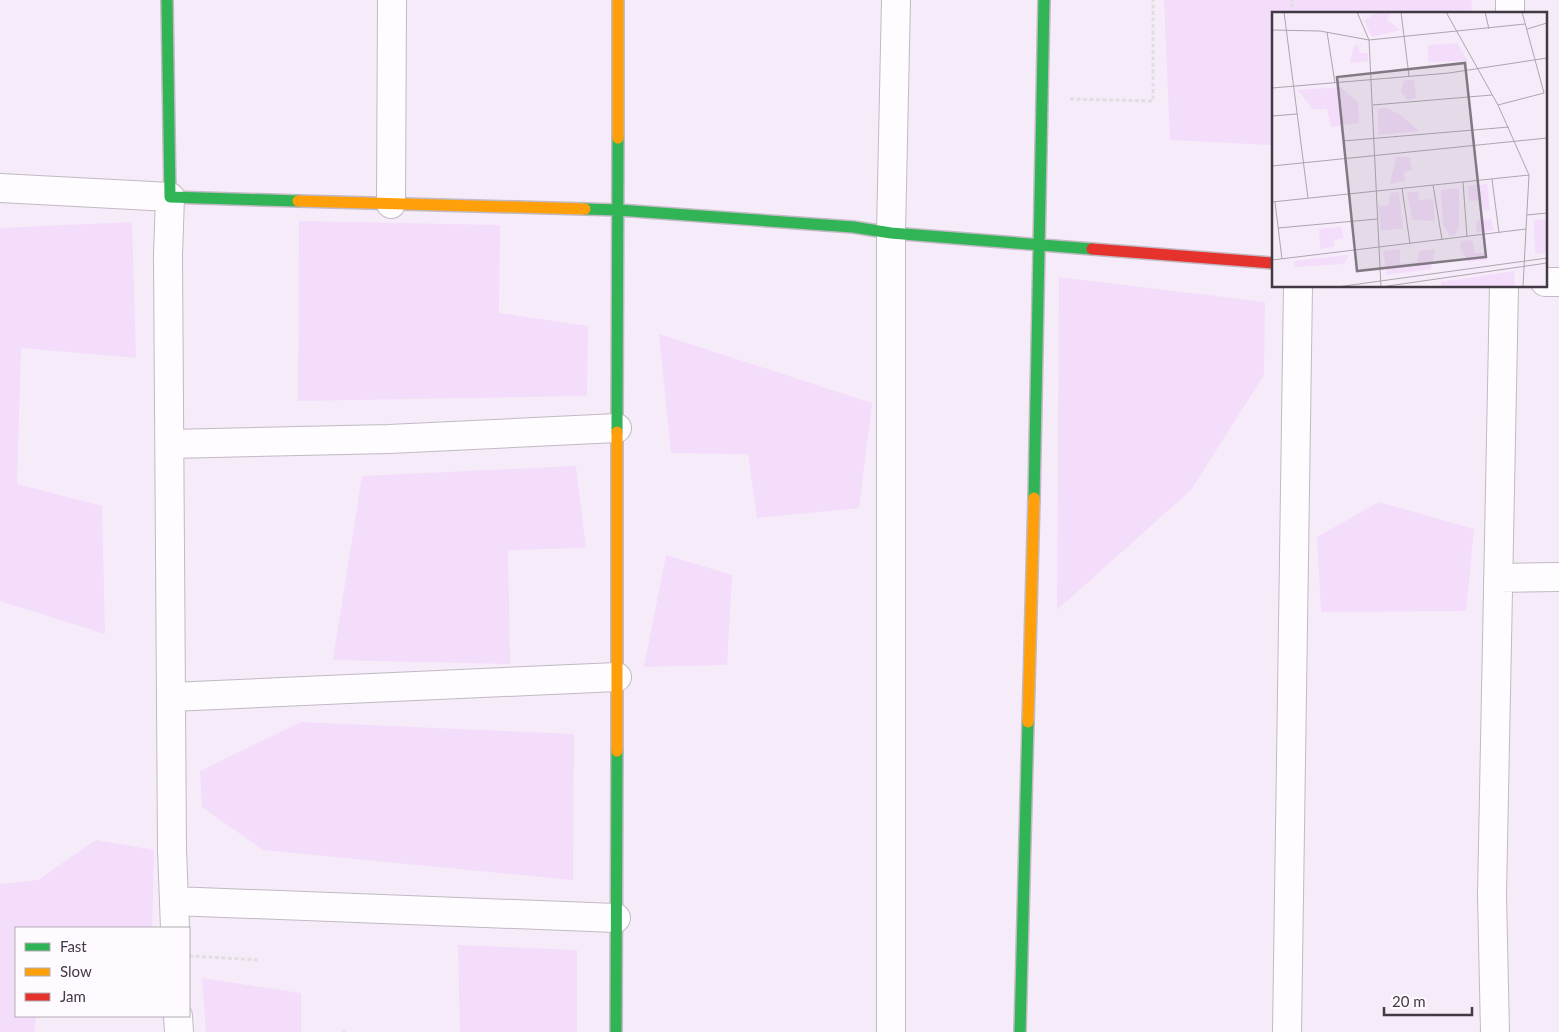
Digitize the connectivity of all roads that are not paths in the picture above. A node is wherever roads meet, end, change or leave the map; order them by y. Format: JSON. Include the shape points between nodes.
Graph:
{"nodes":[{"id":1,"x":167,"y":0,"type":"edge"},
{"id":2,"x":392,"y":0,"type":"edge"},
{"id":3,"x":618,"y":0,"type":"edge"},
{"id":4,"x":896,"y":0,"type":"edge"},
{"id":5,"x":1044,"y":0,"type":"edge"},
{"id":6,"x":0,"y":188,"type":"edge"},
{"id":7,"x":170,"y":197,"type":"junction"},
{"id":8,"x":391,"y":204,"type":"junction"},
{"id":9,"x":618,"y":210,"type":"junction"},
{"id":10,"x":891,"y":233,"type":"junction"},
{"id":11,"x":1040,"y":245,"type":"junction"},
{"id":12,"x":1272,"y":263,"type":"edge"},
{"id":13,"x":1546,"y":282,"type":"edge"},
{"id":14,"x":1559,"y":282,"type":"edge"},
{"id":15,"x":1298,"y":288,"type":"edge"},
{"id":16,"x":1504,"y":288,"type":"edge"},
{"id":17,"x":617,"y":428,"type":"junction"},
{"id":18,"x":170,"y":444,"type":"junction"},
{"id":19,"x":1559,"y":577,"type":"edge"},
{"id":20,"x":1498,"y":578,"type":"junction"},
{"id":21,"x":617,"y":677,"type":"junction"},
{"id":22,"x":171,"y":697,"type":"junction"},
{"id":23,"x":174,"y":901,"type":"junction"},
{"id":24,"x":616,"y":918,"type":"junction"},
{"id":25,"x":175,"y":927,"type":"edge"},
{"id":26,"x":178,"y":1017,"type":"edge"},
{"id":27,"x":179,"y":1032,"type":"edge"},
{"id":28,"x":616,"y":1032,"type":"edge"},
{"id":29,"x":891,"y":1032,"type":"edge"},
{"id":30,"x":1020,"y":1032,"type":"edge"},
{"id":31,"x":1287,"y":1032,"type":"edge"},
{"id":32,"x":1495,"y":1032,"type":"edge"}],
"edges":[{"from":1,"to":7,"type":"street"},
{"from":2,"to":8,"type":"street"},
{"from":3,"to":9,"type":"street"},
{"from":4,"to":10,"type":"street"},
{"from":5,"to":11,"type":"street"},
{"from":6,"to":7,"type":"street"},
{"from":7,"to":8,"type":"street"},
{"from":7,"to":18,"type":"street"},
{"from":8,"to":9,"type":"street"},
{"from":9,"to":10,"type":"street","via":[[853,227]]},
{"from":9,"to":17,"type":"street"},
{"from":10,"to":11,"type":"street"},
{"from":10,"to":29,"type":"street"},
{"from":11,"to":12,"type":"street"},
{"from":11,"to":30,"type":"street"},
{"from":13,"to":14,"type":"street"},
{"from":15,"to":31,"type":"street"},
{"from":16,"to":20,"type":"street"},
{"from":17,"to":18,"type":"street"},
{"from":17,"to":21,"type":"street"},
{"from":18,"to":22,"type":"street"},
{"from":19,"to":20,"type":"street"},
{"from":20,"to":32,"type":"street","via":[[1492,895]]},
{"from":21,"to":22,"type":"street"},
{"from":21,"to":24,"type":"street"},
{"from":22,"to":23,"type":"street"},
{"from":23,"to":24,"type":"street"},
{"from":23,"to":25,"type":"street"},
{"from":24,"to":28,"type":"street"},
{"from":26,"to":27,"type":"street"}]}
